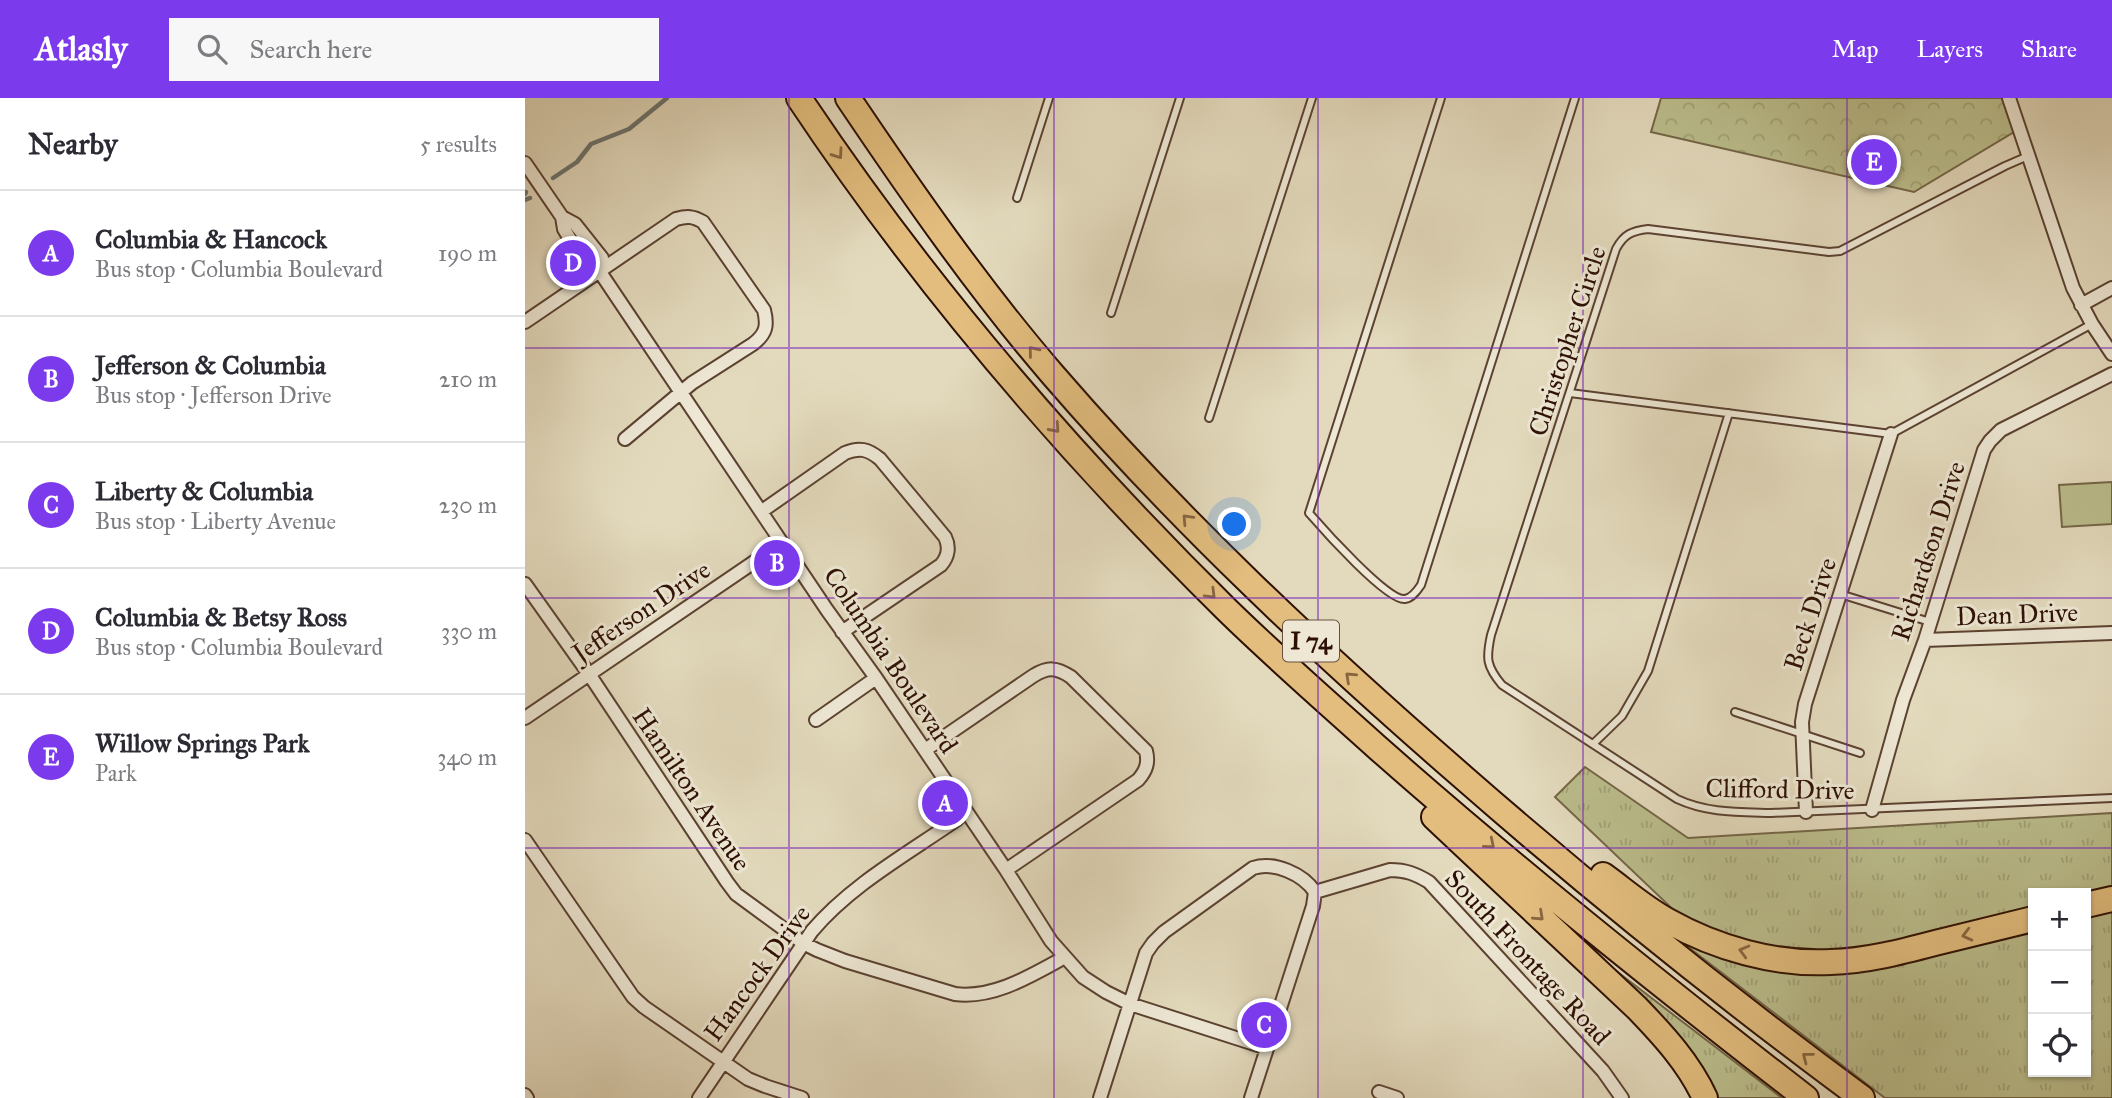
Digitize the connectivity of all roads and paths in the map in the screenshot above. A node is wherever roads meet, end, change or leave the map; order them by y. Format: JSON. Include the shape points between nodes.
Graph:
{"nodes":[{"id":1,"x":799,"y":98,"type":"edge"},
{"id":2,"x":848,"y":98,"type":"edge"},
{"id":3,"x":1049,"y":98,"type":"edge"},
{"id":4,"x":1180,"y":98,"type":"edge"},
{"id":5,"x":1312,"y":98,"type":"edge"},
{"id":6,"x":1441,"y":98,"type":"edge"},
{"id":7,"x":1576,"y":98,"type":"edge"},
{"id":8,"x":2009,"y":98,"type":"edge"},
{"id":9,"x":2028,"y":156,"type":"junction"},
{"id":10,"x":525,"y":163,"type":"edge"},
{"id":11,"x":1017,"y":198,"type":"dead end"},
{"id":12,"x":600,"y":272,"type":"junction"},
{"id":13,"x":2112,"y":288,"type":"edge"},
{"id":14,"x":2081,"y":305,"type":"junction"},
{"id":15,"x":1111,"y":313,"type":"dead end"},
{"id":16,"x":525,"y":323,"type":"edge"},
{"id":17,"x":2092,"y":324,"type":"junction"},
{"id":18,"x":2112,"y":354,"type":"edge"},
{"id":19,"x":2112,"y":374,"type":"edge"},
{"id":20,"x":682,"y":392,"type":"junction"},
{"id":21,"x":1570,"y":393,"type":"junction"},
{"id":22,"x":1729,"y":413,"type":"junction"},
{"id":23,"x":1209,"y":418,"type":"dead end"},
{"id":24,"x":1891,"y":434,"type":"junction"},
{"id":25,"x":625,"y":439,"type":"dead end"},
{"id":26,"x":762,"y":511,"type":"junction"},
{"id":27,"x":782,"y":543,"type":"junction"},
{"id":28,"x":525,"y":584,"type":"edge"},
{"id":29,"x":1840,"y":594,"type":"junction"},
{"id":30,"x":1930,"y":622,"type":"junction"},
{"id":31,"x":842,"y":632,"type":"junction"},
{"id":32,"x":2112,"y":633,"type":"edge"},
{"id":33,"x":1925,"y":640,"type":"junction"},
{"id":34,"x":1491,"y":669,"type":"joint"},
{"id":35,"x":589,"y":674,"type":"junction"},
{"id":36,"x":876,"y":678,"type":"junction"},
{"id":37,"x":1384,"y":709,"type":"junction"},
{"id":38,"x":1336,"y":711,"type":"junction"},
{"id":39,"x":1735,"y":712,"type":"dead end"},
{"id":40,"x":525,"y":718,"type":"edge"},
{"id":41,"x":816,"y":720,"type":"dead end"},
{"id":42,"x":1802,"y":734,"type":"junction"},
{"id":43,"x":1593,"y":744,"type":"junction"},
{"id":44,"x":925,"y":750,"type":"junction"},
{"id":45,"x":1860,"y":752,"type":"dead end"},
{"id":46,"x":2112,"y":799,"type":"edge"},
{"id":47,"x":1872,"y":810,"type":"junction"},
{"id":48,"x":965,"y":811,"type":"junction"},
{"id":49,"x":1806,"y":812,"type":"junction"},
{"id":50,"x":525,"y":840,"type":"edge"},
{"id":51,"x":1006,"y":870,"type":"junction"},
{"id":52,"x":1315,"y":892,"type":"junction"},
{"id":53,"x":2112,"y":899,"type":"edge"},
{"id":54,"x":2091,"y":904,"type":"edge"},
{"id":55,"x":2028,"y":920,"type":"edge"},
{"id":56,"x":803,"y":943,"type":"junction"},
{"id":57,"x":1065,"y":957,"type":"junction"},
{"id":58,"x":1130,"y":1004,"type":"junction"},
{"id":59,"x":1268,"y":1048,"type":"junction"},
{"id":60,"x":723,"y":1060,"type":"junction"},
{"id":61,"x":1378,"y":1092,"type":"dead end"},
{"id":62,"x":699,"y":1098,"type":"edge"},
{"id":63,"x":802,"y":1098,"type":"edge"},
{"id":64,"x":1100,"y":1098,"type":"edge"},
{"id":65,"x":1251,"y":1098,"type":"edge"},
{"id":66,"x":1397,"y":1098,"type":"edge"},
{"id":67,"x":1622,"y":1098,"type":"edge"},
{"id":68,"x":1705,"y":1098,"type":"edge"},
{"id":69,"x":1806,"y":1098,"type":"edge"},
{"id":70,"x":1862,"y":1098,"type":"edge"}],
"edges":[{"from":1,"to":38,"type":"highway","number":"I 74","one_way":true,"via":[[937,287],[1036,407],[1228,611]]},
{"from":37,"to":2,"type":"highway","number":"I 74","one_way":true,"via":[[1222,557],[1059,382],[914,196]]},
{"from":3,"to":11,"type":"lane"},
{"from":4,"to":15,"type":"lane"},
{"from":5,"to":23,"type":"lane"},
{"from":6,"to":7,"type":"lane","via":[[1309,513],[1394,597],[1407,599],[1421,585]]},
{"from":8,"to":9,"type":"street"},
{"from":9,"to":14,"type":"street"},
{"from":9,"to":21,"type":"lane","name":"Christopher Circle","via":[[1840,251],[1633,231],[1616,248]]},
{"from":10,"to":12,"type":"street","name":"Columbia Boulevard","via":[[562,217],[587,268]]},
{"from":12,"to":16,"type":"street"},
{"from":12,"to":20,"type":"street","name":"Columbia Boulevard"},
{"from":12,"to":20,"type":"street","via":[[676,219],[696,218],[764,310],[767,322],[761,338]]},
{"from":13,"to":14,"type":"street"},
{"from":14,"to":17,"type":"street"},
{"from":17,"to":18,"type":"street"},
{"from":17,"to":24,"type":"lane"},
{"from":19,"to":30,"type":"street","name":"Richardson Drive","via":[[2001,430],[1990,441]]},
{"from":20,"to":25,"type":"street"},
{"from":20,"to":26,"type":"street","name":"Columbia Boulevard"},
{"from":21,"to":22,"type":"lane"},
{"from":21,"to":34,"type":"lane","name":"Christopher Circle","via":[[1491,635],[1487,656]]},
{"from":22,"to":24,"type":"lane"},
{"from":22,"to":43,"type":"lane","via":[[1648,671],[1622,716]]},
{"from":24,"to":29,"type":"street","name":"Beck Drive"},
{"from":26,"to":27,"type":"street","name":"Columbia Boulevard"},
{"from":26,"to":31,"type":"street","via":[[845,453],[862,449],[880,459],[945,537],[949,549],[941,565]]},
{"from":27,"to":31,"type":"street","name":"Columbia Boulevard"},
{"from":27,"to":35,"type":"street","name":"Jefferson Drive"},
{"from":28,"to":35,"type":"street","name":"Hamilton Avenue"},
{"from":29,"to":30,"type":"lane"},
{"from":29,"to":42,"type":"street","name":"Beck Drive","via":[[1805,704]]},
{"from":30,"to":33,"type":"street","name":"Richardson Drive"},
{"from":31,"to":36,"type":"street","name":"Columbia Boulevard"},
{"from":32,"to":33,"type":"street","name":"Dean Drive"},
{"from":33,"to":47,"type":"street","name":"Richardson Drive"},
{"from":34,"to":43,"type":"lane","name":"Clifford Drive","via":[[1502,685]]},
{"from":35,"to":40,"type":"street","name":"Jefferson Drive"},
{"from":35,"to":56,"type":"street","name":"Hamilton Avenue","via":[[736,894]]},
{"from":36,"to":41,"type":"street"},
{"from":36,"to":44,"type":"street","name":"Columbia Boulevard"},
{"from":55,"to":37,"type":"highway","one_way":true,"via":[[1863,960],[1798,962],[1731,948],[1686,930],[1640,903]]},
{"from":70,"to":37,"type":"highway","number":"I 74","one_way":true,"via":[[1617,907]]},
{"from":38,"to":68,"type":"highway","one_way":true,"via":[[1430,813],[1666,1038]]},
{"from":38,"to":69,"type":"highway","number":"I 74","one_way":true,"via":[[1584,923]]},
{"from":39,"to":42,"type":"lane"},
{"from":42,"to":45,"type":"lane"},
{"from":42,"to":49,"type":"street","name":"Beck Drive"},
{"from":43,"to":49,"type":"lane","name":"Clifford Drive","via":[[1690,805],[1720,812]]},
{"from":44,"to":48,"type":"street","name":"Columbia Boulevard"},
{"from":44,"to":51,"type":"street","via":[[1033,676],[1052,668],[1071,677],[1146,751],[1146,769],[1138,780]]},
{"from":46,"to":47,"type":"lane","name":"Clifford Drive"},
{"from":47,"to":49,"type":"lane","name":"Clifford Drive"},
{"from":48,"to":51,"type":"street","name":"Columbia Boulevard"},
{"from":48,"to":56,"type":"street","name":"Hancock Drive","via":[[826,914]]},
{"from":50,"to":60,"type":"street","via":[[633,997]]},
{"from":51,"to":57,"type":"street","name":"Columbia Boulevard"},
{"from":52,"to":58,"type":"street","via":[[1304,879],[1285,870],[1253,868],[1153,943]]},
{"from":52,"to":59,"type":"street"},
{"from":52,"to":67,"type":"street","name":"South Frontage Road","via":[[1390,870],[1417,874],[1429,882],[1598,1065]]},
{"from":53,"to":54,"type":"highway"},
{"from":56,"to":57,"type":"street","name":"Hamilton Avenue","via":[[845,961],[970,996],[999,989]]},
{"from":56,"to":60,"type":"street","name":"Hancock Drive"},
{"from":57,"to":58,"type":"street","name":"Columbia Boulevard","via":[[1083,976]]},
{"from":58,"to":59,"type":"street","name":"Columbia Boulevard"},
{"from":58,"to":64,"type":"street"},
{"from":59,"to":65,"type":"street"},
{"from":60,"to":62,"type":"street","name":"Hancock Drive"},
{"from":60,"to":63,"type":"street","via":[[748,1079]]},
{"from":61,"to":66,"type":"street"}]}
